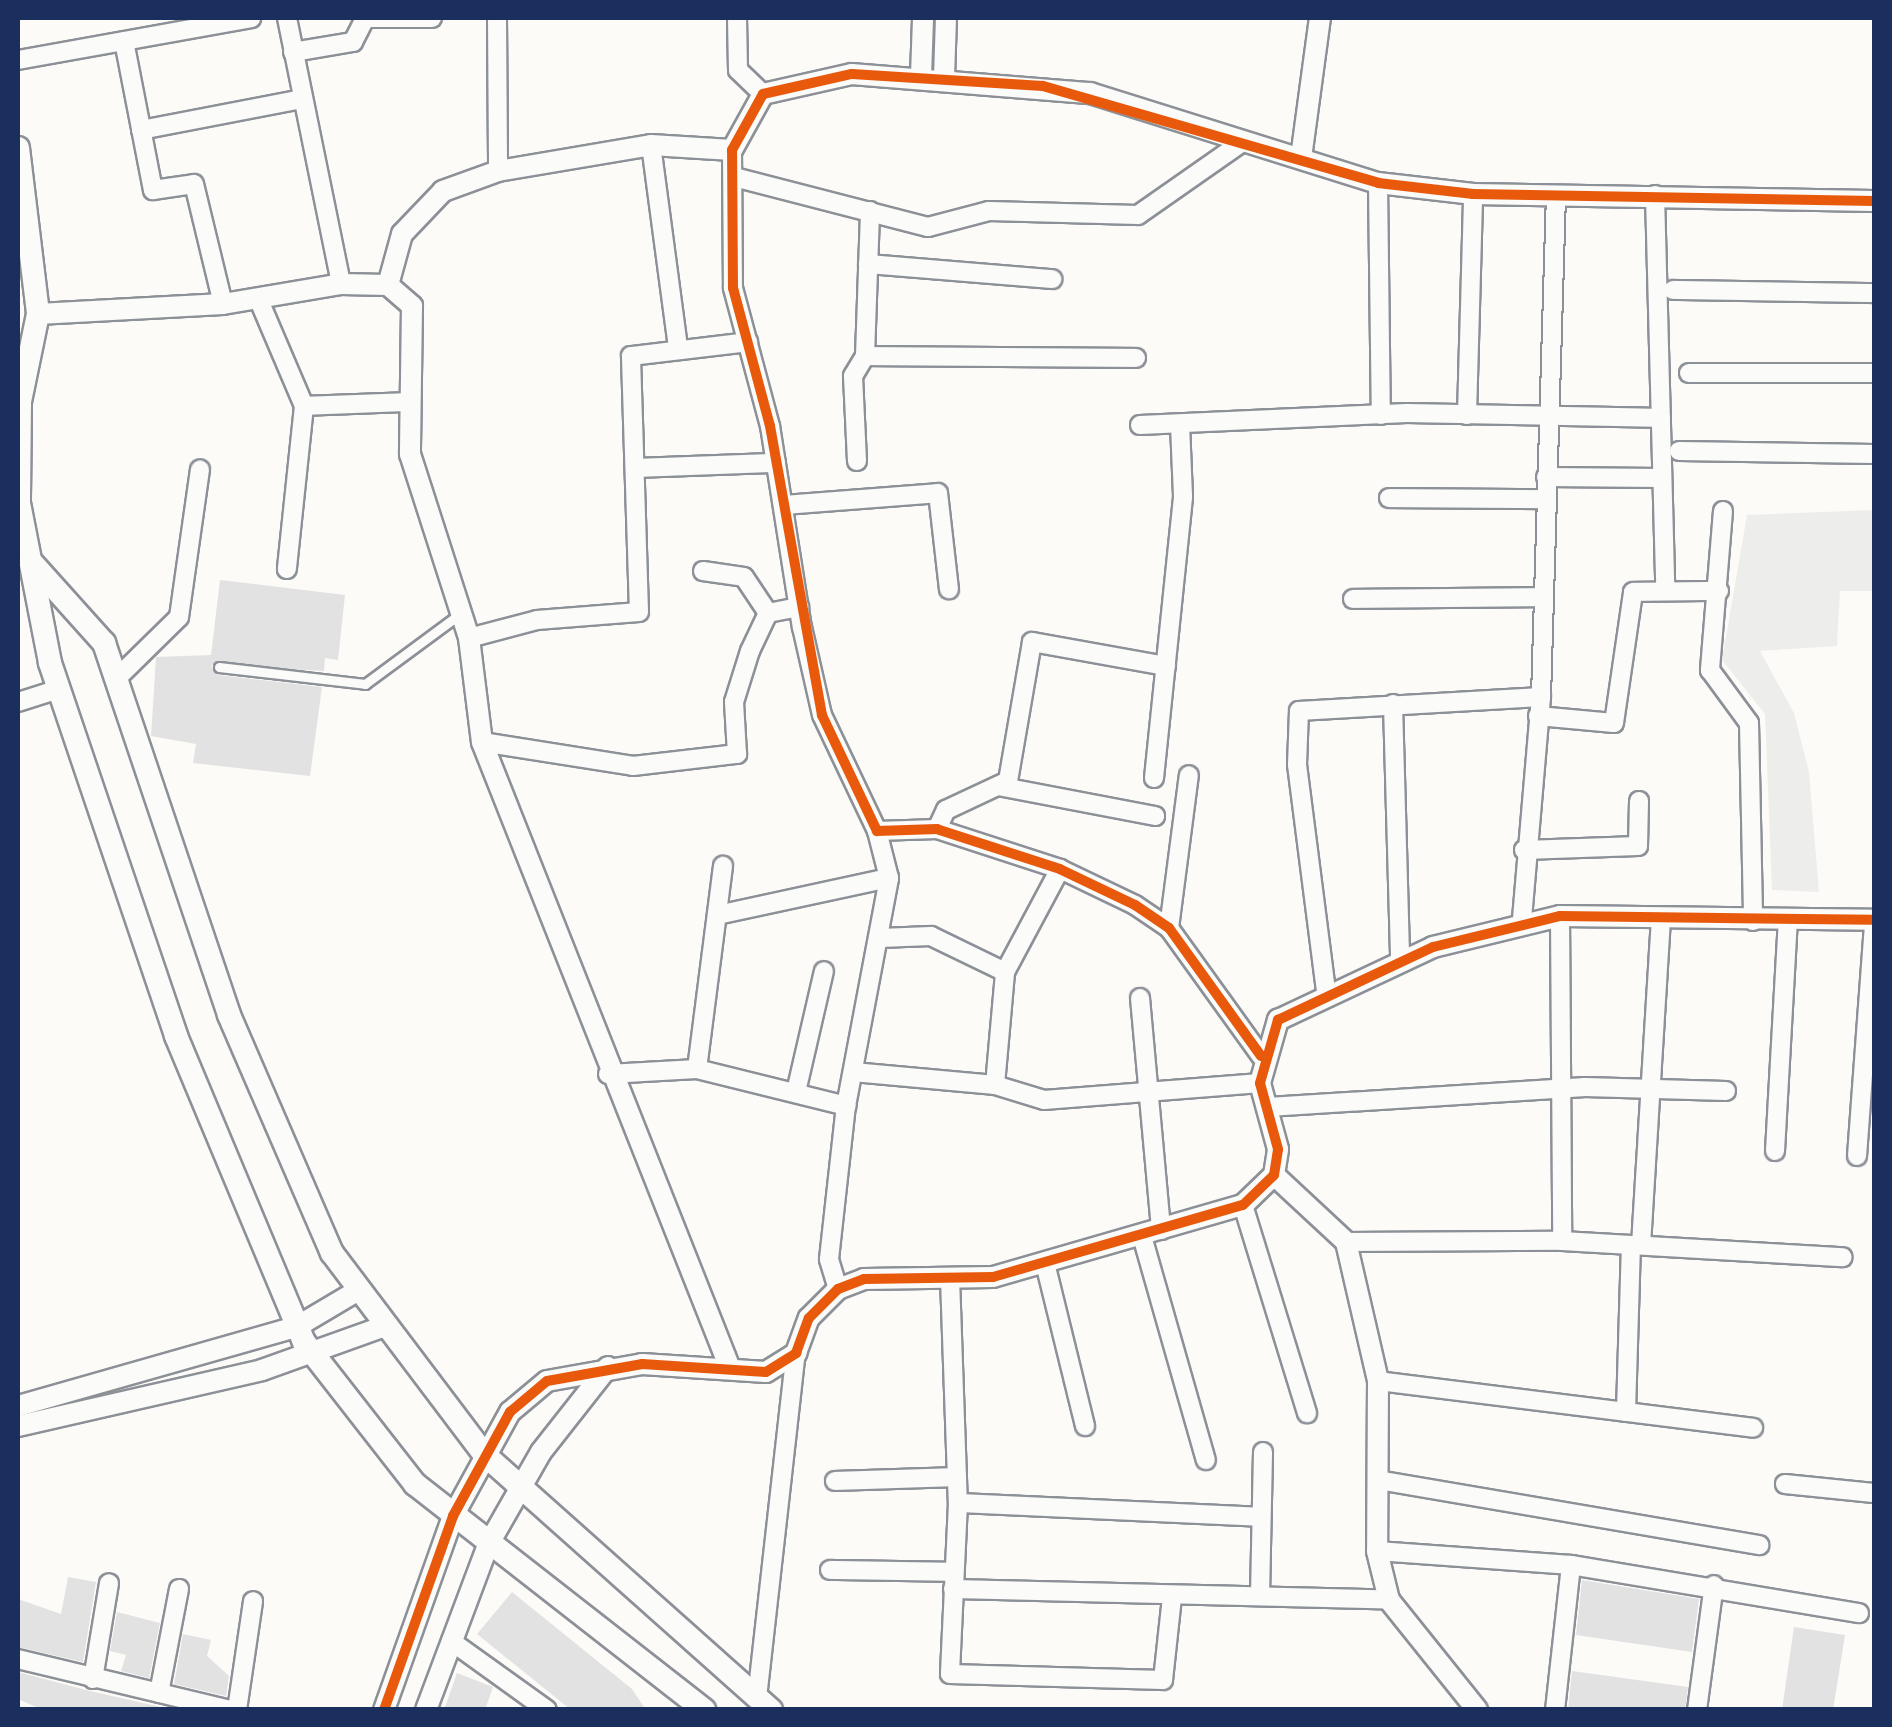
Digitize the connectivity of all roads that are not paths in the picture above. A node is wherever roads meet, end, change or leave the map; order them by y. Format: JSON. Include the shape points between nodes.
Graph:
{"nodes":[{"id":1,"x":251,"y":18,"type":"edge"},
{"id":2,"x":287,"y":18,"type":"edge"},
{"id":3,"x":419,"y":18,"type":"edge"},
{"id":4,"x":432,"y":18,"type":"edge"},
{"id":5,"x":497,"y":18,"type":"edge"},
{"id":6,"x":738,"y":18,"type":"edge"},
{"id":7,"x":923,"y":18,"type":"edge"},
{"id":8,"x":946,"y":18,"type":"edge"},
{"id":9,"x":1320,"y":18,"type":"edge"},
{"id":10,"x":164,"y":25,"type":"edge"},
{"id":11,"x":124,"y":40,"type":"junction"},
{"id":12,"x":293,"y":52,"type":"junction"},
{"id":13,"x":18,"y":60,"type":"edge"},
{"id":14,"x":922,"y":76,"type":"junction"},
{"id":15,"x":944,"y":78,"type":"junction"},
{"id":16,"x":763,"y":94,"type":"junction"},
{"id":17,"x":302,"y":99,"type":"junction"},
{"id":18,"x":141,"y":130,"type":"junction"},
{"id":19,"x":1241,"y":143,"type":"junction"},
{"id":20,"x":650,"y":146,"type":"junction"},
{"id":21,"x":18,"y":148,"type":"edge"},
{"id":22,"x":732,"y":150,"type":"junction"},
{"id":23,"x":1301,"y":158,"type":"junction"},
{"id":24,"x":498,"y":171,"type":"junction"},
{"id":25,"x":738,"y":178,"type":"junction"},
{"id":26,"x":1378,"y":183,"type":"junction"},
{"id":27,"x":1473,"y":194,"type":"junction"},
{"id":28,"x":1655,"y":194,"type":"junction"},
{"id":29,"x":1556,"y":196,"type":"junction"},
{"id":30,"x":1874,"y":201,"type":"edge"},
{"id":31,"x":870,"y":210,"type":"junction"},
{"id":32,"x":868,"y":264,"type":"junction"},
{"id":33,"x":1052,"y":279,"type":"dead end"},
{"id":34,"x":341,"y":284,"type":"junction"},
{"id":35,"x":388,"y":284,"type":"junction"},
{"id":36,"x":1673,"y":290,"type":"dead end"},
{"id":37,"x":1874,"y":293,"type":"edge"},
{"id":38,"x":258,"y":298,"type":"junction"},
{"id":39,"x":223,"y":304,"type":"junction"},
{"id":40,"x":38,"y":314,"type":"junction"},
{"id":41,"x":748,"y":342,"type":"junction"},
{"id":42,"x":678,"y":348,"type":"junction"},
{"id":43,"x":864,"y":356,"type":"junction"},
{"id":44,"x":1136,"y":358,"type":"dead end"},
{"id":45,"x":1689,"y":373,"type":"dead end"},
{"id":46,"x":1874,"y":373,"type":"edge"},
{"id":47,"x":19,"y":398,"type":"edge"},
{"id":48,"x":409,"y":402,"type":"junction"},
{"id":49,"x":304,"y":406,"type":"junction"},
{"id":50,"x":1382,"y":415,"type":"junction"},
{"id":51,"x":1467,"y":416,"type":"junction"},
{"id":52,"x":1547,"y":418,"type":"junction"},
{"id":53,"x":1661,"y":418,"type":"junction"},
{"id":54,"x":1180,"y":424,"type":"junction"},
{"id":55,"x":1140,"y":425,"type":"dead end"},
{"id":56,"x":1678,"y":452,"type":"dead end"},
{"id":57,"x":1874,"y":454,"type":"edge"},
{"id":58,"x":856,"y":460,"type":"dead end"},
{"id":59,"x":776,"y":463,"type":"junction"},
{"id":60,"x":638,"y":468,"type":"junction"},
{"id":61,"x":200,"y":469,"type":"dead end"},
{"id":62,"x":1546,"y":478,"type":"junction"},
{"id":63,"x":1662,"y":478,"type":"junction"},
{"id":64,"x":1390,"y":498,"type":"dead end"},
{"id":65,"x":1545,"y":499,"type":"junction"},
{"id":66,"x":782,"y":505,"type":"junction"},
{"id":67,"x":1723,"y":511,"type":"dead end"},
{"id":68,"x":29,"y":564,"type":"edge"},
{"id":69,"x":288,"y":569,"type":"dead end"},
{"id":70,"x":702,"y":571,"type":"dead end"},
{"id":71,"x":949,"y":589,"type":"dead end"},
{"id":72,"x":1665,"y":589,"type":"junction"},
{"id":73,"x":1718,"y":592,"type":"junction"},
{"id":74,"x":1544,"y":597,"type":"junction"},
{"id":75,"x":1353,"y":599,"type":"dead end"},
{"id":76,"x":799,"y":607,"type":"junction"},
{"id":77,"x":768,"y":613,"type":"junction"},
{"id":78,"x":456,"y":617,"type":"junction"},
{"id":79,"x":468,"y":638,"type":"junction"},
{"id":80,"x":1166,"y":666,"type":"junction"},
{"id":81,"x":219,"y":667,"type":"dead end"},
{"id":82,"x":116,"y":679,"type":"junction"},
{"id":83,"x":58,"y":688,"type":"junction"},
{"id":84,"x":18,"y":702,"type":"edge"},
{"id":85,"x":1393,"y":704,"type":"junction"},
{"id":86,"x":1540,"y":706,"type":"junction"},
{"id":87,"x":482,"y":742,"type":"junction"},
{"id":88,"x":1189,"y":776,"type":"dead end"},
{"id":89,"x":1154,"y":778,"type":"dead end"},
{"id":90,"x":998,"y":786,"type":"junction"},
{"id":91,"x":1639,"y":801,"type":"dead end"},
{"id":92,"x":1155,"y":816,"type":"dead end"},
{"id":93,"x":937,"y":829,"type":"junction"},
{"id":94,"x":877,"y":831,"type":"junction"},
{"id":95,"x":1524,"y":850,"type":"junction"},
{"id":96,"x":723,"y":866,"type":"dead end"},
{"id":97,"x":1060,"y":869,"type":"junction"},
{"id":98,"x":889,"y":878,"type":"junction"},
{"id":99,"x":722,"y":914,"type":"junction"},
{"id":100,"x":1560,"y":916,"type":"junction"},
{"id":101,"x":1522,"y":918,"type":"junction"},
{"id":102,"x":1660,"y":918,"type":"junction"},
{"id":103,"x":1753,"y":921,"type":"junction"},
{"id":104,"x":1788,"y":922,"type":"junction"},
{"id":105,"x":1874,"y":923,"type":"edge"},
{"id":106,"x":1169,"y":928,"type":"junction"},
{"id":107,"x":880,"y":938,"type":"junction"},
{"id":108,"x":1400,"y":960,"type":"junction"},
{"id":109,"x":824,"y":971,"type":"dead end"},
{"id":110,"x":1005,"y":972,"type":"junction"},
{"id":111,"x":1326,"y":991,"type":"junction"},
{"id":112,"x":1140,"y":998,"type":"dead end"},
{"id":113,"x":1261,"y":1056,"type":"junction"},
{"id":114,"x":696,"y":1068,"type":"junction"},
{"id":115,"x":854,"y":1072,"type":"junction"},
{"id":116,"x":608,"y":1074,"type":"junction"},
{"id":117,"x":1260,"y":1083,"type":"junction"},
{"id":118,"x":995,"y":1085,"type":"junction"},
{"id":119,"x":1566,"y":1087,"type":"junction"},
{"id":120,"x":1652,"y":1088,"type":"junction"},
{"id":121,"x":1726,"y":1091,"type":"dead end"},
{"id":122,"x":796,"y":1092,"type":"junction"},
{"id":123,"x":1142,"y":1094,"type":"junction"},
{"id":124,"x":846,"y":1106,"type":"junction"},
{"id":125,"x":1268,"y":1107,"type":"junction"},
{"id":126,"x":1775,"y":1151,"type":"dead end"},
{"id":127,"x":1857,"y":1156,"type":"dead end"},
{"id":128,"x":1274,"y":1176,"type":"junction"},
{"id":129,"x":1243,"y":1205,"type":"junction"},
{"id":130,"x":1152,"y":1233,"type":"junction"},
{"id":131,"x":1562,"y":1241,"type":"junction"},
{"id":132,"x":1346,"y":1242,"type":"junction"},
{"id":133,"x":1636,"y":1245,"type":"junction"},
{"id":134,"x":1843,"y":1257,"type":"dead end"},
{"id":135,"x":1045,"y":1263,"type":"junction"},
{"id":136,"x":950,"y":1278,"type":"junction"},
{"id":137,"x":838,"y":1289,"type":"junction"},
{"id":138,"x":357,"y":1291,"type":"junction"},
{"id":139,"x":298,"y":1326,"type":"junction"},
{"id":140,"x":385,"y":1326,"type":"junction"},
{"id":141,"x":796,"y":1353,"type":"junction"},
{"id":142,"x":312,"y":1354,"type":"junction"},
{"id":143,"x":728,"y":1366,"type":"junction"},
{"id":144,"x":608,"y":1367,"type":"junction"},
{"id":145,"x":1378,"y":1381,"type":"junction"},
{"id":146,"x":18,"y":1406,"type":"edge"},
{"id":147,"x":1626,"y":1412,"type":"junction"},
{"id":148,"x":1308,"y":1414,"type":"dead end"},
{"id":149,"x":18,"y":1426,"type":"edge"},
{"id":150,"x":1085,"y":1426,"type":"dead end"},
{"id":151,"x":1753,"y":1428,"type":"dead end"},
{"id":152,"x":1263,"y":1452,"type":"dead end"},
{"id":153,"x":485,"y":1454,"type":"junction"},
{"id":154,"x":1206,"y":1460,"type":"dead end"},
{"id":155,"x":957,"y":1477,"type":"junction"},
{"id":156,"x":1378,"y":1480,"type":"junction"},
{"id":157,"x":835,"y":1481,"type":"dead end"},
{"id":158,"x":1785,"y":1484,"type":"dead end"},
{"id":159,"x":519,"y":1489,"type":"junction"},
{"id":160,"x":1874,"y":1494,"type":"edge"},
{"id":161,"x":958,"y":1503,"type":"junction"},
{"id":162,"x":453,"y":1516,"type":"junction"},
{"id":163,"x":1261,"y":1517,"type":"junction"},
{"id":164,"x":488,"y":1544,"type":"junction"},
{"id":165,"x":1760,"y":1545,"type":"dead end"},
{"id":166,"x":1378,"y":1550,"type":"junction"},
{"id":167,"x":1571,"y":1565,"type":"junction"},
{"id":168,"x":830,"y":1570,"type":"dead end"},
{"id":169,"x":954,"y":1580,"type":"junction"},
{"id":170,"x":109,"y":1583,"type":"dead end"},
{"id":171,"x":1714,"y":1585,"type":"junction"},
{"id":172,"x":179,"y":1590,"type":"dead end"},
{"id":173,"x":1172,"y":1596,"type":"junction"},
{"id":174,"x":1260,"y":1596,"type":"junction"},
{"id":175,"x":1389,"y":1600,"type":"junction"},
{"id":176,"x":253,"y":1601,"type":"dead end"},
{"id":177,"x":1859,"y":1613,"type":"dead end"},
{"id":178,"x":451,"y":1641,"type":"junction"},
{"id":179,"x":18,"y":1659,"type":"edge"},
{"id":180,"x":92,"y":1680,"type":"junction"},
{"id":181,"x":159,"y":1694,"type":"junction"},
{"id":182,"x":520,"y":1701,"type":"edge"},
{"id":183,"x":1457,"y":1703,"type":"edge"},
{"id":184,"x":761,"y":1706,"type":"edge"},
{"id":185,"x":210,"y":1708,"type":"edge"},
{"id":186,"x":234,"y":1710,"type":"edge"},
{"id":187,"x":384,"y":1710,"type":"edge"},
{"id":188,"x":426,"y":1710,"type":"edge"},
{"id":189,"x":547,"y":1710,"type":"edge"},
{"id":190,"x":704,"y":1710,"type":"edge"},
{"id":191,"x":1477,"y":1710,"type":"edge"},
{"id":192,"x":1555,"y":1710,"type":"edge"},
{"id":193,"x":1697,"y":1710,"type":"edge"}],
"edges":[{"from":1,"to":10,"type":"street"},
{"from":2,"to":12,"type":"street"},
{"from":3,"to":4,"type":"street"},
{"from":3,"to":12,"type":"street","via":[[365,18],[352,42]]},
{"from":5,"to":24,"type":"street"},
{"from":6,"to":16,"type":"street","via":[[738,70]]},
{"from":7,"to":14,"type":"street"},
{"from":8,"to":15,"type":"street"},
{"from":9,"to":23,"type":"street"},
{"from":10,"to":11,"type":"street"},
{"from":11,"to":13,"type":"street"},
{"from":11,"to":18,"type":"street"},
{"from":12,"to":17,"type":"street"},
{"from":14,"to":15,"type":"street"},
{"from":14,"to":16,"type":"street","via":[[852,74]]},
{"from":15,"to":19,"type":"street","via":[[1090,94]]},
{"from":16,"to":22,"type":"street"},
{"from":17,"to":18,"type":"street"},
{"from":17,"to":34,"type":"street"},
{"from":18,"to":39,"type":"street","via":[[153,190],[194,184]]},
{"from":19,"to":23,"type":"street"},
{"from":19,"to":31,"type":"street","via":[[1138,215],[989,210],[928,227]]},
{"from":20,"to":22,"type":"street"},
{"from":20,"to":24,"type":"street"},
{"from":20,"to":42,"type":"street"},
{"from":21,"to":40,"type":"main road"},
{"from":22,"to":25,"type":"street"},
{"from":23,"to":26,"type":"street"},
{"from":24,"to":35,"type":"street","via":[[416,211]]},
{"from":25,"to":31,"type":"street"},
{"from":25,"to":41,"type":"street","via":[[733,288]]},
{"from":26,"to":27,"type":"street"},
{"from":26,"to":50,"type":"street"},
{"from":27,"to":29,"type":"street"},
{"from":27,"to":51,"type":"street"},
{"from":28,"to":29,"type":"street"},
{"from":28,"to":30,"type":"street"},
{"from":28,"to":53,"type":"street"},
{"from":29,"to":52,"type":"street"},
{"from":31,"to":32,"type":"street"},
{"from":32,"to":33,"type":"street"},
{"from":32,"to":43,"type":"street"},
{"from":34,"to":35,"type":"street"},
{"from":34,"to":38,"type":"street"},
{"from":35,"to":48,"type":"street","via":[[412,306]]},
{"from":36,"to":37,"type":"street"},
{"from":38,"to":39,"type":"street"},
{"from":38,"to":49,"type":"street"},
{"from":39,"to":40,"type":"street"},
{"from":40,"to":47,"type":"main road"},
{"from":41,"to":42,"type":"street"},
{"from":41,"to":59,"type":"street"},
{"from":42,"to":60,"type":"street","via":[[630,356]]},
{"from":43,"to":44,"type":"street"},
{"from":43,"to":58,"type":"street","via":[[853,376]]},
{"from":45,"to":46,"type":"street"},
{"from":47,"to":68,"type":"main road","via":[[19,503]]},
{"from":48,"to":49,"type":"street"},
{"from":48,"to":78,"type":"street","via":[[416,494]]},
{"from":49,"to":69,"type":"street"},
{"from":50,"to":51,"type":"street"},
{"from":50,"to":54,"type":"street"},
{"from":51,"to":52,"type":"street"},
{"from":52,"to":53,"type":"street"},
{"from":52,"to":62,"type":"street"},
{"from":53,"to":63,"type":"street"},
{"from":54,"to":55,"type":"street"},
{"from":54,"to":80,"type":"street","via":[[1183,496]]},
{"from":56,"to":57,"type":"street"},
{"from":59,"to":60,"type":"street"},
{"from":59,"to":66,"type":"street"},
{"from":60,"to":79,"type":"street","via":[[639,612],[537,620]]},
{"from":61,"to":82,"type":"street","via":[[179,617]]},
{"from":62,"to":63,"type":"street"},
{"from":62,"to":65,"type":"street"},
{"from":63,"to":72,"type":"street"},
{"from":64,"to":65,"type":"street"},
{"from":65,"to":74,"type":"street"},
{"from":66,"to":71,"type":"street","via":[[938,494]]},
{"from":66,"to":76,"type":"street"},
{"from":67,"to":73,"type":"street"},
{"from":68,"to":82,"type":"main road","via":[[104,643]]},
{"from":68,"to":83,"type":"main road"},
{"from":70,"to":77,"type":"street","via":[[744,577]]},
{"from":72,"to":73,"type":"street"},
{"from":72,"to":86,"type":"street","via":[[1632,596],[1614,723]]},
{"from":73,"to":103,"type":"street","via":[[1710,670],[1749,723]]},
{"from":74,"to":75,"type":"street"},
{"from":74,"to":86,"type":"street"},
{"from":76,"to":77,"type":"street"},
{"from":76,"to":94,"type":"street","via":[[822,715]]},
{"from":77,"to":87,"type":"street","via":[[734,702],[737,754],[634,766]]},
{"from":78,"to":79,"type":"street"},
{"from":78,"to":81,"type":"lane","via":[[360,685]]},
{"from":79,"to":87,"type":"street"},
{"from":80,"to":89,"type":"street"},
{"from":80,"to":90,"type":"street","via":[[1032,642],[1008,781]]},
{"from":82,"to":138,"type":"main road","via":[[229,1015]]},
{"from":83,"to":84,"type":"street"},
{"from":83,"to":139,"type":"main road","via":[[176,1036]]},
{"from":85,"to":86,"type":"street"},
{"from":85,"to":108,"type":"street"},
{"from":85,"to":111,"type":"street","via":[[1299,711],[1297,765]]},
{"from":86,"to":95,"type":"street"},
{"from":87,"to":116,"type":"street"},
{"from":88,"to":106,"type":"street"},
{"from":90,"to":92,"type":"street"},
{"from":90,"to":93,"type":"street","via":[[946,810]]},
{"from":91,"to":95,"type":"street","via":[[1638,846]]},
{"from":93,"to":94,"type":"street"},
{"from":93,"to":97,"type":"street"},
{"from":94,"to":98,"type":"street"},
{"from":95,"to":101,"type":"street"},
{"from":96,"to":99,"type":"street"},
{"from":97,"to":106,"type":"street"},
{"from":97,"to":110,"type":"street"},
{"from":98,"to":99,"type":"street"},
{"from":98,"to":107,"type":"street"},
{"from":99,"to":114,"type":"street"},
{"from":100,"to":101,"type":"street"},
{"from":100,"to":102,"type":"street"},
{"from":100,"to":119,"type":"street"},
{"from":101,"to":108,"type":"street"},
{"from":102,"to":103,"type":"street"},
{"from":102,"to":120,"type":"street"},
{"from":103,"to":104,"type":"street"},
{"from":104,"to":105,"type":"street"},
{"from":104,"to":126,"type":"street"},
{"from":105,"to":127,"type":"street"},
{"from":106,"to":113,"type":"street"},
{"from":107,"to":110,"type":"street","via":[[931,936]]},
{"from":107,"to":115,"type":"street"},
{"from":108,"to":111,"type":"street"},
{"from":109,"to":122,"type":"street"},
{"from":110,"to":118,"type":"street"},
{"from":111,"to":113,"type":"street","via":[[1278,1020]]},
{"from":112,"to":123,"type":"street"},
{"from":113,"to":117,"type":"street"},
{"from":114,"to":116,"type":"street"},
{"from":114,"to":122,"type":"street"},
{"from":115,"to":118,"type":"street"},
{"from":115,"to":124,"type":"street"},
{"from":116,"to":143,"type":"street"},
{"from":117,"to":123,"type":"street"},
{"from":117,"to":125,"type":"street"},
{"from":118,"to":123,"type":"street","via":[[1044,1100]]},
{"from":119,"to":120,"type":"street"},
{"from":119,"to":125,"type":"street"},
{"from":119,"to":131,"type":"street"},
{"from":120,"to":121,"type":"street"},
{"from":120,"to":133,"type":"street"},
{"from":122,"to":124,"type":"street"},
{"from":123,"to":130,"type":"street"},
{"from":124,"to":137,"type":"street","via":[[829,1260]]},
{"from":125,"to":128,"type":"street"},
{"from":128,"to":129,"type":"street"},
{"from":128,"to":132,"type":"street"},
{"from":129,"to":130,"type":"street"},
{"from":129,"to":148,"type":"street"},
{"from":130,"to":135,"type":"street"},
{"from":130,"to":154,"type":"street"},
{"from":131,"to":132,"type":"street"},
{"from":131,"to":133,"type":"street"},
{"from":132,"to":145,"type":"street"},
{"from":133,"to":134,"type":"street"},
{"from":133,"to":147,"type":"street"},
{"from":135,"to":136,"type":"street"},
{"from":135,"to":150,"type":"street"},
{"from":136,"to":137,"type":"street","via":[[864,1279]]},
{"from":136,"to":155,"type":"street"},
{"from":137,"to":141,"type":"street","via":[[810,1318]]},
{"from":138,"to":139,"type":"street"},
{"from":138,"to":140,"type":"main road"},
{"from":139,"to":142,"type":"main road"},
{"from":139,"to":146,"type":"street"},
{"from":140,"to":142,"type":"street"},
{"from":140,"to":153,"type":"main road"},
{"from":141,"to":143,"type":"street","via":[[766,1372]]},
{"from":141,"to":184,"type":"street"},
{"from":142,"to":149,"type":"street"},
{"from":142,"to":162,"type":"main road","via":[[354,1414]]},
{"from":143,"to":144,"type":"street"},
{"from":144,"to":153,"type":"street","via":[[525,1394]]},
{"from":144,"to":159,"type":"street"},
{"from":145,"to":147,"type":"street"},
{"from":145,"to":156,"type":"street"},
{"from":147,"to":151,"type":"street"},
{"from":152,"to":163,"type":"street"},
{"from":153,"to":159,"type":"main road"},
{"from":153,"to":162,"type":"street"},
{"from":155,"to":157,"type":"street"},
{"from":155,"to":161,"type":"street"},
{"from":156,"to":165,"type":"street"},
{"from":156,"to":166,"type":"street"},
{"from":158,"to":160,"type":"street"},
{"from":159,"to":164,"type":"street"},
{"from":159,"to":184,"type":"main road"},
{"from":161,"to":163,"type":"street"},
{"from":161,"to":169,"type":"street"},
{"from":162,"to":164,"type":"main road"},
{"from":162,"to":187,"type":"street"},
{"from":163,"to":174,"type":"street"},
{"from":164,"to":178,"type":"street"},
{"from":164,"to":190,"type":"main road"},
{"from":166,"to":167,"type":"street"},
{"from":166,"to":175,"type":"street"},
{"from":167,"to":171,"type":"street"},
{"from":167,"to":192,"type":"street"},
{"from":168,"to":169,"type":"street"},
{"from":169,"to":173,"type":"street"},
{"from":169,"to":173,"type":"street","via":[[950,1667],[960,1680],[1163,1680]]},
{"from":170,"to":180,"type":"street"},
{"from":171,"to":177,"type":"street"},
{"from":171,"to":193,"type":"street"},
{"from":172,"to":181,"type":"street"},
{"from":173,"to":174,"type":"street"},
{"from":174,"to":175,"type":"street"},
{"from":175,"to":183,"type":"street"},
{"from":176,"to":186,"type":"street"},
{"from":178,"to":182,"type":"street"},
{"from":178,"to":188,"type":"street"},
{"from":179,"to":180,"type":"street"},
{"from":180,"to":181,"type":"street"},
{"from":181,"to":185,"type":"street"},
{"from":182,"to":189,"type":"street"},
{"from":183,"to":191,"type":"street"},
{"from":185,"to":186,"type":"street"}]}
